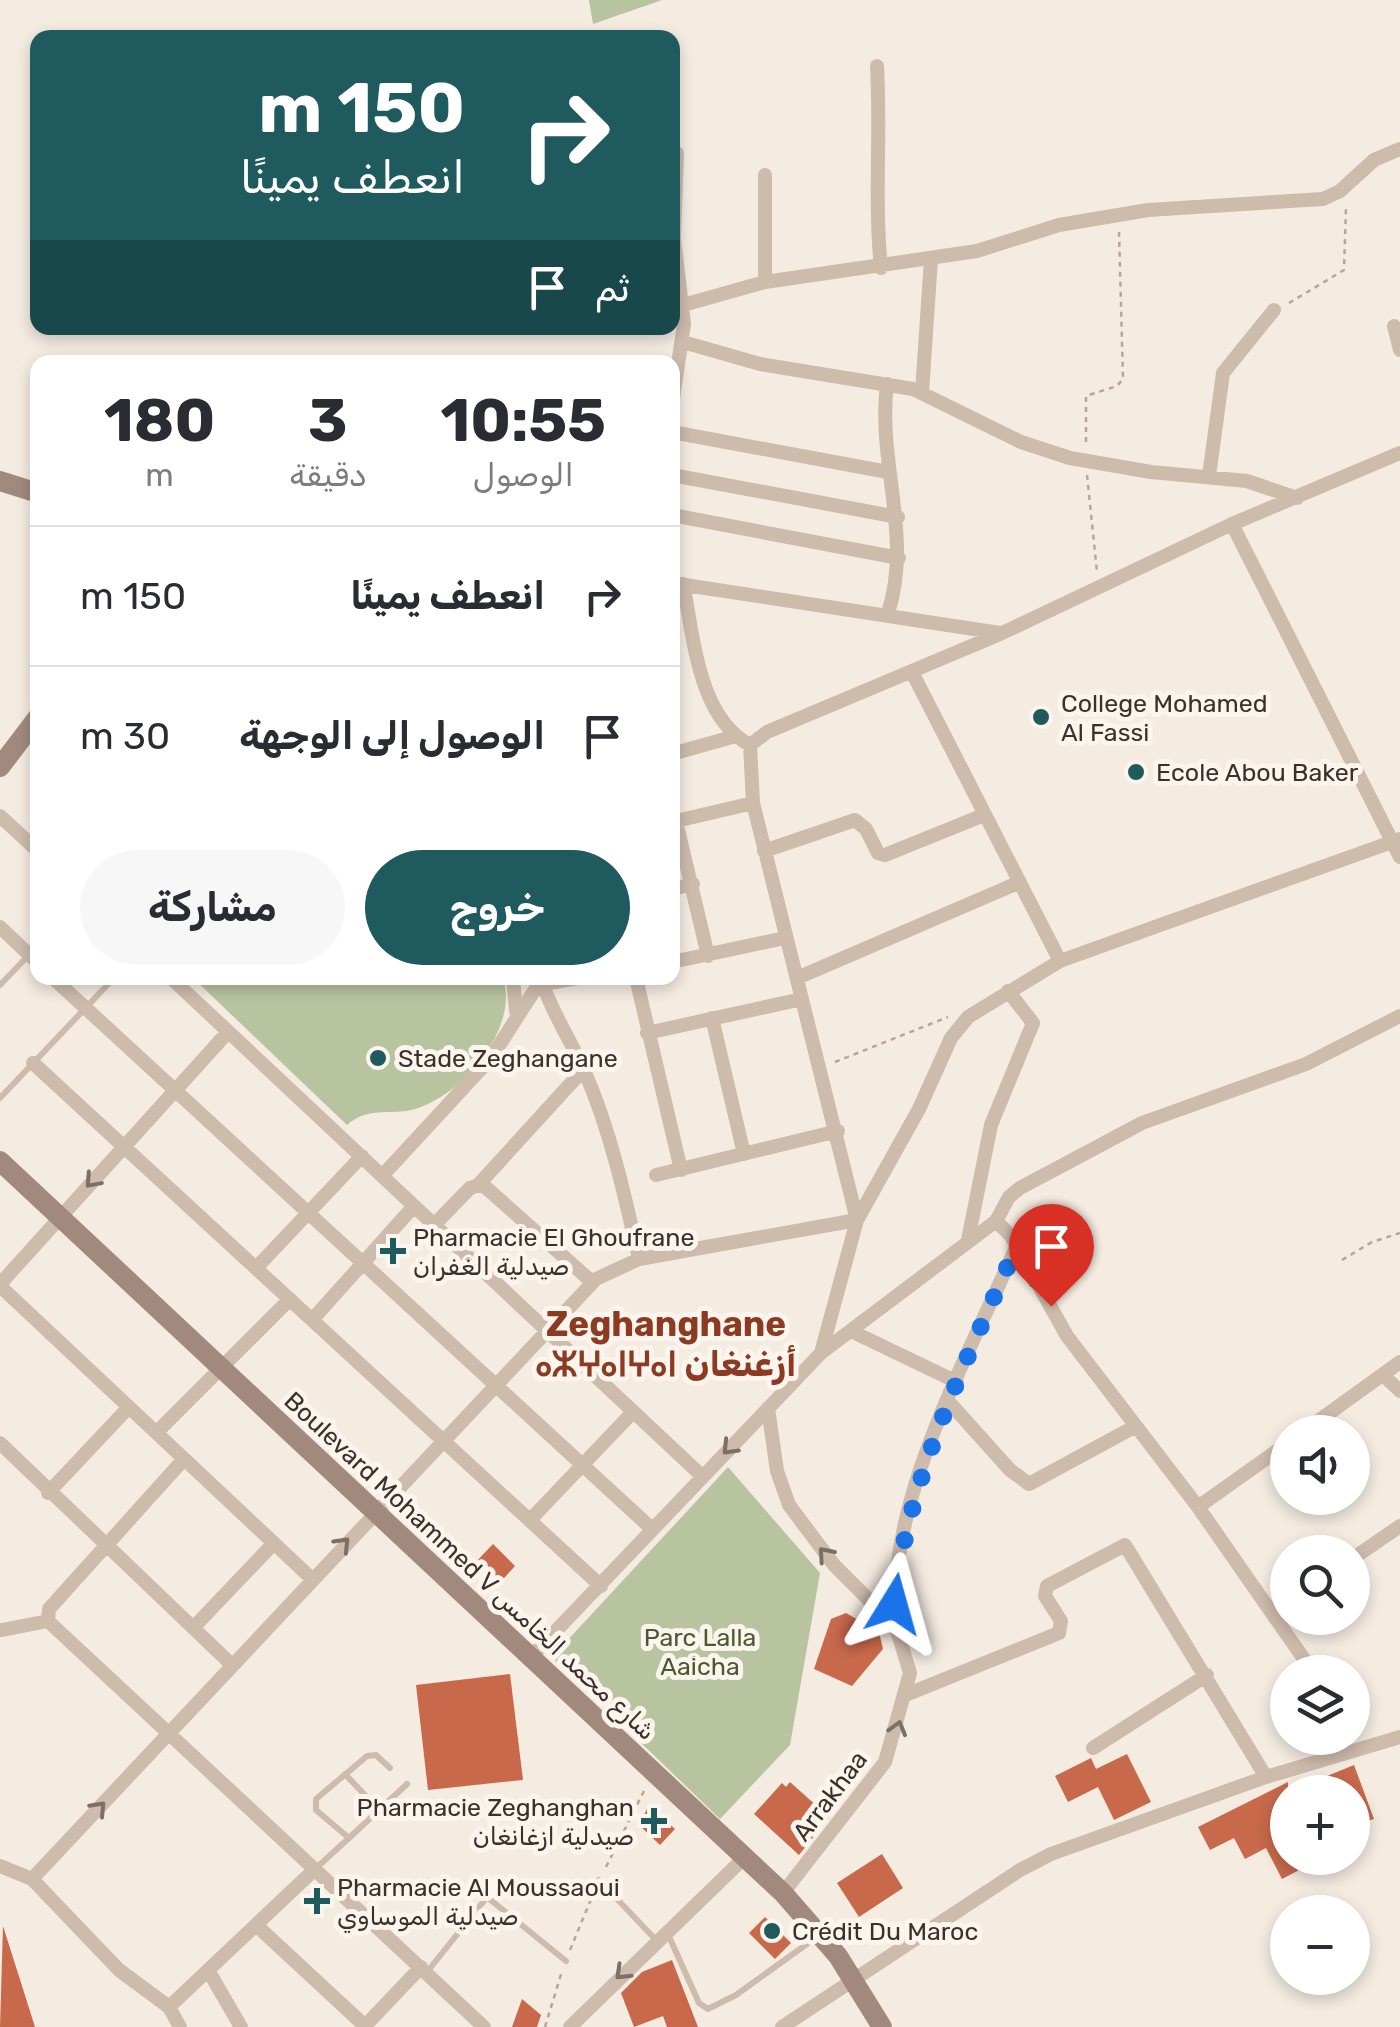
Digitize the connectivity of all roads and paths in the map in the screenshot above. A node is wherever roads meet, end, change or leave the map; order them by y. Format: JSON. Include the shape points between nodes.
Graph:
{"nodes":[{"id":1,"x":877,"y":66,"type":"dead end"},
{"id":2,"x":1400,"y":149,"type":"edge"},
{"id":3,"x":766,"y":175,"type":"dead end"},
{"id":4,"x":1345,"y":187,"type":"junction"},
{"id":5,"x":1118,"y":215,"type":"junction"},
{"id":6,"x":931,"y":259,"type":"junction"},
{"id":7,"x":881,"y":268,"type":"junction"},
{"id":8,"x":766,"y":282,"type":"junction"},
{"id":9,"x":680,"y":283,"type":"edge"},
{"id":10,"x":683,"y":306,"type":"junction"},
{"id":11,"x":1274,"y":310,"type":"joint"},
{"id":12,"x":680,"y":316,"type":"edge"},
{"id":13,"x":1394,"y":326,"type":"dead end"},
{"id":14,"x":680,"y":331,"type":"edge"},
{"id":15,"x":683,"y":342,"type":"junction"},
{"id":16,"x":1400,"y":350,"type":"edge"},
{"id":17,"x":680,"y":359,"type":"edge"},
{"id":18,"x":887,"y":384,"type":"junction"},
{"id":19,"x":922,"y":392,"type":"junction"},
{"id":20,"x":680,"y":433,"type":"edge"},
{"id":21,"x":1400,"y":452,"type":"edge"},
{"id":22,"x":1086,"y":461,"type":"junction"},
{"id":23,"x":888,"y":472,"type":"junction"},
{"id":24,"x":1209,"y":476,"type":"junction"},
{"id":25,"x":680,"y":477,"type":"edge"},
{"id":26,"x":0,"y":481,"type":"edge"},
{"id":27,"x":30,"y":490,"type":"edge"},
{"id":28,"x":1297,"y":498,"type":"junction"},
{"id":29,"x":680,"y":517,"type":"edge"},
{"id":30,"x":898,"y":517,"type":"junction"},
{"id":31,"x":1232,"y":524,"type":"junction"},
{"id":32,"x":899,"y":558,"type":"junction"},
{"id":33,"x":680,"y":583,"type":"edge"},
{"id":34,"x":1099,"y":588,"type":"junction"},
{"id":35,"x":680,"y":590,"type":"edge"},
{"id":36,"x":888,"y":613,"type":"junction"},
{"id":37,"x":1000,"y":634,"type":"junction"},
{"id":38,"x":912,"y":672,"type":"junction"},
{"id":39,"x":30,"y":728,"type":"edge"},
{"id":40,"x":732,"y":737,"type":"junction"},
{"id":41,"x":750,"y":746,"type":"junction"},
{"id":42,"x":680,"y":752,"type":"edge"},
{"id":43,"x":0,"y":767,"type":"edge"},
{"id":44,"x":753,"y":803,"type":"junction"},
{"id":45,"x":984,"y":815,"type":"junction"},
{"id":46,"x":0,"y":816,"type":"edge"},
{"id":47,"x":680,"y":821,"type":"edge"},
{"id":48,"x":1396,"y":840,"type":"edge"},
{"id":49,"x":680,"y":842,"type":"edge"},
{"id":50,"x":30,"y":844,"type":"edge"},
{"id":51,"x":764,"y":851,"type":"junction"},
{"id":52,"x":1400,"y":857,"type":"edge"},
{"id":53,"x":1018,"y":883,"type":"junction"},
{"id":54,"x":693,"y":884,"type":"junction"},
{"id":55,"x":680,"y":887,"type":"edge"},
{"id":56,"x":0,"y":927,"type":"edge"},
{"id":57,"x":786,"y":938,"type":"junction"},
{"id":58,"x":30,"y":956,"type":"edge"},
{"id":59,"x":708,"y":956,"type":"junction"},
{"id":60,"x":30,"y":961,"type":"edge"},
{"id":61,"x":680,"y":961,"type":"edge"},
{"id":62,"x":1060,"y":961,"type":"junction"},
{"id":63,"x":797,"y":978,"type":"junction"},
{"id":64,"x":0,"y":985,"type":"edge"},
{"id":65,"x":61,"y":985,"type":"edge"},
{"id":66,"x":107,"y":985,"type":"edge"},
{"id":67,"x":178,"y":985,"type":"edge"},
{"id":68,"x":514,"y":985,"type":"edge"},
{"id":69,"x":543,"y":985,"type":"joint"},
{"id":70,"x":637,"y":985,"type":"edge"},
{"id":71,"x":1008,"y":992,"type":"junction"},
{"id":72,"x":802,"y":999,"type":"junction"},
{"id":73,"x":86,"y":1008,"type":"junction"},
{"id":74,"x":957,"y":1013,"type":"dead end"},
{"id":75,"x":516,"y":1016,"type":"junction"},
{"id":76,"x":1400,"y":1016,"type":"edge"},
{"id":77,"x":712,"y":1018,"type":"junction"},
{"id":78,"x":228,"y":1032,"type":"junction"},
{"id":79,"x":647,"y":1033,"type":"junction"},
{"id":80,"x":33,"y":1063,"type":"junction"},
{"id":81,"x":584,"y":1068,"type":"junction"},
{"id":82,"x":820,"y":1068,"type":"junction"},
{"id":83,"x":175,"y":1090,"type":"junction"},
{"id":84,"x":0,"y":1098,"type":"edge"},
{"id":85,"x":838,"y":1132,"type":"junction"},
{"id":86,"x":124,"y":1147,"type":"junction"},
{"id":87,"x":744,"y":1154,"type":"junction"},
{"id":88,"x":362,"y":1156,"type":"junction"},
{"id":89,"x":0,"y":1161,"type":"edge"},
{"id":90,"x":680,"y":1170,"type":"junction"},
{"id":91,"x":656,"y":1175,"type":"dead end"},
{"id":92,"x":382,"y":1176,"type":"junction"},
{"id":93,"x":479,"y":1184,"type":"junction"},
{"id":94,"x":414,"y":1206,"type":"junction"},
{"id":95,"x":308,"y":1213,"type":"junction"},
{"id":96,"x":60,"y":1217,"type":"junction"},
{"id":97,"x":856,"y":1220,"type":"junction"},
{"id":98,"x":996,"y":1221,"type":"junction"},
{"id":99,"x":434,"y":1225,"type":"junction"},
{"id":100,"x":1400,"y":1234,"type":"edge"},
{"id":101,"x":968,"y":1240,"type":"junction"},
{"id":102,"x":1017,"y":1245,"type":"junction"},
{"id":103,"x":639,"y":1259,"type":"junction"},
{"id":104,"x":1342,"y":1260,"type":"dead end"},
{"id":105,"x":363,"y":1263,"type":"junction"},
{"id":106,"x":256,"y":1268,"type":"junction"},
{"id":107,"x":592,"y":1282,"type":"junction"},
{"id":108,"x":0,"y":1285,"type":"edge"},
{"id":109,"x":290,"y":1299,"type":"junction"},
{"id":110,"x":312,"y":1320,"type":"junction"},
{"id":111,"x":545,"y":1329,"type":"junction"},
{"id":112,"x":853,"y":1332,"type":"junction"},
{"id":113,"x":821,"y":1353,"type":"junction"},
{"id":114,"x":1400,"y":1362,"type":"edge"},
{"id":115,"x":222,"y":1366,"type":"junction"},
{"id":116,"x":1383,"y":1375,"type":"junction"},
{"id":117,"x":957,"y":1382,"type":"junction"},
{"id":118,"x":494,"y":1384,"type":"junction"},
{"id":119,"x":1400,"y":1391,"type":"edge"},
{"id":120,"x":949,"y":1402,"type":"junction"},
{"id":121,"x":129,"y":1407,"type":"junction"},
{"id":122,"x":768,"y":1408,"type":"junction"},
{"id":123,"x":633,"y":1412,"type":"junction"},
{"id":124,"x":1327,"y":1415,"type":"edge"},
{"id":125,"x":1136,"y":1426,"type":"junction"},
{"id":126,"x":158,"y":1431,"type":"junction"},
{"id":127,"x":442,"y":1440,"type":"junction"},
{"id":128,"x":0,"y":1444,"type":"edge"},
{"id":129,"x":1270,"y":1457,"type":"edge"},
{"id":130,"x":184,"y":1459,"type":"junction"},
{"id":131,"x":582,"y":1465,"type":"junction"},
{"id":132,"x":702,"y":1476,"type":"junction"},
{"id":133,"x":48,"y":1493,"type":"junction"},
{"id":134,"x":1198,"y":1508,"type":"junction"},
{"id":135,"x":374,"y":1512,"type":"junction"},
{"id":136,"x":530,"y":1520,"type":"junction"},
{"id":137,"x":1400,"y":1526,"type":"edge"},
{"id":138,"x":652,"y":1529,"type":"junction"},
{"id":139,"x":274,"y":1543,"type":"junction"},
{"id":140,"x":105,"y":1546,"type":"junction"},
{"id":141,"x":1370,"y":1546,"type":"edge"},
{"id":142,"x":311,"y":1578,"type":"junction"},
{"id":143,"x":601,"y":1586,"type":"junction"},
{"id":144,"x":1270,"y":1608,"type":"edge"},
{"id":145,"x":48,"y":1621,"type":"junction"},
{"id":146,"x":896,"y":1627,"type":"junction"},
{"id":147,"x":0,"y":1628,"type":"edge"},
{"id":148,"x":193,"y":1628,"type":"junction"},
{"id":149,"x":530,"y":1658,"type":"junction"},
{"id":150,"x":232,"y":1664,"type":"junction"},
{"id":151,"x":1207,"y":1675,"type":"junction"},
{"id":152,"x":908,"y":1694,"type":"junction"},
{"id":153,"x":166,"y":1736,"type":"junction"},
{"id":154,"x":1400,"y":1737,"type":"edge"},
{"id":155,"x":1370,"y":1741,"type":"edge"},
{"id":156,"x":1092,"y":1748,"type":"dead end"},
{"id":157,"x":1322,"y":1755,"type":"edge"},
{"id":158,"x":390,"y":1768,"type":"dead end"},
{"id":159,"x":653,"y":1773,"type":"junction"},
{"id":160,"x":345,"y":1774,"type":"junction"},
{"id":161,"x":1266,"y":1778,"type":"junction"},
{"id":162,"x":407,"y":1784,"type":"dead end"},
{"id":163,"x":379,"y":1810,"type":"junction"},
{"id":164,"x":349,"y":1838,"type":"junction"},
{"id":165,"x":744,"y":1858,"type":"junction"},
{"id":166,"x":0,"y":1866,"type":"edge"},
{"id":167,"x":314,"y":1870,"type":"junction"},
{"id":168,"x":32,"y":1880,"type":"junction"},
{"id":169,"x":599,"y":1880,"type":"junction"},
{"id":170,"x":783,"y":1893,"type":"junction"},
{"id":171,"x":256,"y":1925,"type":"junction"},
{"id":172,"x":820,"y":1934,"type":"junction"},
{"id":173,"x":661,"y":1935,"type":"junction"},
{"id":174,"x":566,"y":1961,"type":"junction"},
{"id":175,"x":208,"y":1970,"type":"junction"},
{"id":176,"x":424,"y":1970,"type":"junction"},
{"id":177,"x":854,"y":1978,"type":"junction"},
{"id":178,"x":169,"y":2008,"type":"junction"},
{"id":179,"x":180,"y":2027,"type":"edge"},
{"id":180,"x":242,"y":2027,"type":"edge"},
{"id":181,"x":365,"y":2027,"type":"edge"},
{"id":182,"x":484,"y":2027,"type":"edge"},
{"id":183,"x":545,"y":2027,"type":"edge"},
{"id":184,"x":570,"y":2027,"type":"edge"},
{"id":185,"x":782,"y":2027,"type":"edge"},
{"id":186,"x":882,"y":2027,"type":"edge"}],
"edges":[{"from":1,"to":7,"type":"street"},
{"from":2,"to":4,"type":"street","via":[[1359,170]]},
{"from":3,"to":8,"type":"street"},
{"from":4,"to":5,"type":"street","via":[[1307,202]]},
{"from":4,"to":11,"type":"path","via":[[1344,270]]},
{"from":5,"to":6,"type":"street"},
{"from":5,"to":22,"type":"path","via":[[1123,378],[1086,396]]},
{"from":6,"to":7,"type":"street"},
{"from":6,"to":19,"type":"street"},
{"from":7,"to":8,"type":"street"},
{"from":8,"to":10,"type":"street"},
{"from":9,"to":10,"type":"street"},
{"from":10,"to":12,"type":"street"},
{"from":11,"to":24,"type":"street","via":[[1223,373]]},
{"from":13,"to":16,"type":"street"},
{"from":14,"to":15,"type":"street"},
{"from":15,"to":17,"type":"street"},
{"from":15,"to":18,"type":"street","via":[[760,364]]},
{"from":18,"to":19,"type":"street"},
{"from":18,"to":23,"type":"street"},
{"from":19,"to":22,"type":"street","via":[[1021,442]]},
{"from":20,"to":23,"type":"street"},
{"from":21,"to":28,"type":"street"},
{"from":22,"to":24,"type":"street"},
{"from":22,"to":34,"type":"path"},
{"from":23,"to":30,"type":"street"},
{"from":24,"to":28,"type":"street","via":[[1267,485]]},
{"from":25,"to":30,"type":"street"},
{"from":26,"to":27,"type":"main road"},
{"from":28,"to":31,"type":"street"},
{"from":29,"to":32,"type":"street"},
{"from":30,"to":32,"type":"street"},
{"from":31,"to":34,"type":"street"},
{"from":31,"to":48,"type":"street"},
{"from":32,"to":36,"type":"street"},
{"from":33,"to":36,"type":"street"},
{"from":34,"to":37,"type":"street"},
{"from":35,"to":40,"type":"street","via":[[713,706]]},
{"from":36,"to":37,"type":"street"},
{"from":37,"to":38,"type":"street"},
{"from":38,"to":41,"type":"street","via":[[767,732]]},
{"from":38,"to":45,"type":"street"},
{"from":39,"to":43,"type":"main road"},
{"from":40,"to":41,"type":"street"},
{"from":40,"to":42,"type":"street"},
{"from":41,"to":44,"type":"street"},
{"from":44,"to":47,"type":"street"},
{"from":44,"to":51,"type":"street"},
{"from":45,"to":51,"type":"street","via":[[885,855],[855,820]]},
{"from":45,"to":53,"type":"street"},
{"from":46,"to":50,"type":"street"},
{"from":48,"to":52,"type":"street"},
{"from":48,"to":62,"type":"street"},
{"from":49,"to":54,"type":"street"},
{"from":51,"to":57,"type":"street"},
{"from":53,"to":62,"type":"street"},
{"from":53,"to":63,"type":"street"},
{"from":54,"to":55,"type":"street"},
{"from":54,"to":59,"type":"street"},
{"from":56,"to":58,"type":"street"},
{"from":57,"to":59,"type":"street"},
{"from":57,"to":63,"type":"street"},
{"from":59,"to":61,"type":"street"},
{"from":60,"to":64,"type":"lane"},
{"from":62,"to":71,"type":"street"},
{"from":63,"to":72,"type":"street"},
{"from":65,"to":73,"type":"street"},
{"from":66,"to":73,"type":"lane"},
{"from":67,"to":78,"type":"street"},
{"from":68,"to":75,"type":"street"},
{"from":69,"to":75,"type":"street"},
{"from":69,"to":81,"type":"street"},
{"from":70,"to":79,"type":"street"},
{"from":71,"to":97,"type":"street","via":[[958,1026]]},
{"from":71,"to":101,"type":"street","via":[[1034,1023],[991,1125]]},
{"from":72,"to":77,"type":"street"},
{"from":72,"to":82,"type":"street"},
{"from":73,"to":80,"type":"lane"},
{"from":73,"to":83,"type":"street"},
{"from":74,"to":82,"type":"path"},
{"from":75,"to":92,"type":"street","via":[[481,1070]]},
{"from":76,"to":98,"type":"street","via":[[1306,1064],[1174,1109],[1090,1147],[1020,1188]]},
{"from":77,"to":79,"type":"street"},
{"from":77,"to":87,"type":"street"},
{"from":78,"to":83,"type":"street"},
{"from":78,"to":88,"type":"street"},
{"from":79,"to":90,"type":"street"},
{"from":80,"to":84,"type":"lane"},
{"from":80,"to":86,"type":"street"},
{"from":81,"to":93,"type":"street"},
{"from":81,"to":103,"type":"street"},
{"from":82,"to":85,"type":"street"},
{"from":83,"to":86,"type":"street"},
{"from":83,"to":95,"type":"street"},
{"from":85,"to":87,"type":"street"},
{"from":85,"to":97,"type":"street"},
{"from":86,"to":96,"type":"street","one_way":true},
{"from":86,"to":106,"type":"street"},
{"from":87,"to":90,"type":"street"},
{"from":88,"to":92,"type":"street"},
{"from":88,"to":95,"type":"street"},
{"from":89,"to":96,"type":"main road","name":"Boulevard Mohammed V شارع محمد الخامس"},
{"from":90,"to":91,"type":"street"},
{"from":92,"to":94,"type":"street"},
{"from":93,"to":99,"type":"street"},
{"from":93,"to":107,"type":"street"},
{"from":94,"to":99,"type":"street"},
{"from":94,"to":105,"type":"street"},
{"from":95,"to":105,"type":"street"},
{"from":95,"to":106,"type":"street"},
{"from":96,"to":108,"type":"street"},
{"from":96,"to":115,"type":"main road","name":"Boulevard Mohammed V شارع محمد الخامس"},
{"from":97,"to":103,"type":"street"},
{"from":97,"to":113,"type":"street"},
{"from":98,"to":101,"type":"street"},
{"from":98,"to":102,"type":"street"},
{"from":99,"to":111,"type":"street"},
{"from":100,"to":104,"type":"path"},
{"from":101,"to":112,"type":"street"},
{"from":102,"to":117,"type":"street","name":"Arrakhaa"},
{"from":102,"to":125,"type":"street","via":[[1068,1336]]},
{"from":103,"to":107,"type":"street"},
{"from":105,"to":110,"type":"street"},
{"from":105,"to":118,"type":"street"},
{"from":106,"to":109,"type":"street"},
{"from":107,"to":111,"type":"street"},
{"from":108,"to":121,"type":"street"},
{"from":109,"to":110,"type":"street"},
{"from":109,"to":115,"type":"street"},
{"from":110,"to":127,"type":"street"},
{"from":111,"to":118,"type":"street"},
{"from":111,"to":123,"type":"street"},
{"from":112,"to":113,"type":"street"},
{"from":112,"to":117,"type":"street"},
{"from":113,"to":122,"type":"street"},
{"from":114,"to":116,"type":"street"},
{"from":115,"to":126,"type":"street"},
{"from":115,"to":135,"type":"main road","name":"Boulevard Mohammed V شارع محمد الخامس"},
{"from":116,"to":119,"type":"street"},
{"from":116,"to":124,"type":"street"},
{"from":117,"to":120,"type":"street","name":"Arrakhaa"},
{"from":118,"to":127,"type":"street"},
{"from":118,"to":131,"type":"street"},
{"from":120,"to":125,"type":"street","via":[[1029,1484]]},
{"from":120,"to":146,"type":"street","name":"Arrakhaa","via":[[908,1522],[897,1574]]},
{"from":121,"to":126,"type":"street"},
{"from":121,"to":133,"type":"street"},
{"from":122,"to":132,"type":"street","one_way":true},
{"from":146,"to":122,"type":"street","one_way":true,"via":[[797,1520],[777,1471]]},
{"from":123,"to":131,"type":"street"},
{"from":123,"to":132,"type":"street"},
{"from":125,"to":134,"type":"street"},
{"from":126,"to":130,"type":"street"},
{"from":127,"to":135,"type":"street"},
{"from":127,"to":136,"type":"street"},
{"from":128,"to":133,"type":"street"},
{"from":129,"to":134,"type":"street"},
{"from":130,"to":139,"type":"street"},
{"from":130,"to":140,"type":"street"},
{"from":131,"to":136,"type":"street"},
{"from":131,"to":138,"type":"street"},
{"from":132,"to":138,"type":"street"},
{"from":133,"to":140,"type":"street"},
{"from":134,"to":144,"type":"street"},
{"from":142,"to":135,"type":"street","one_way":true},
{"from":135,"to":149,"type":"main road","name":"Boulevard Mohammed V شارع محمد الخامس"},
{"from":136,"to":143,"type":"street"},
{"from":137,"to":141,"type":"street"},
{"from":138,"to":143,"type":"street"},
{"from":139,"to":142,"type":"street"},
{"from":139,"to":148,"type":"street"},
{"from":140,"to":145,"type":"street","via":[[49,1608]]},
{"from":140,"to":148,"type":"street"},
{"from":142,"to":150,"type":"street"},
{"from":143,"to":149,"type":"street"},
{"from":145,"to":147,"type":"street"},
{"from":145,"to":153,"type":"street"},
{"from":146,"to":152,"type":"street","name":"Arrakhaa","via":[[908,1655]]},
{"from":148,"to":150,"type":"street"},
{"from":149,"to":159,"type":"main road","name":"Boulevard Mohammed V شارع محمد الخامس"},
{"from":150,"to":153,"type":"street"},
{"from":151,"to":152,"type":"street","via":[[1125,1545],[1048,1586],[1045,1596],[1061,1621],[1059,1634]]},
{"from":151,"to":156,"type":"street"},
{"from":151,"to":161,"type":"street"},
{"from":170,"to":152,"type":"street","name":"Arrakhaa","one_way":true,"via":[[877,1777]]},
{"from":153,"to":167,"type":"street"},
{"from":168,"to":153,"type":"street","one_way":true},
{"from":154,"to":155,"type":"street"},
{"from":157,"to":161,"type":"street"},
{"from":158,"to":160,"type":"lane","via":[[372,1754]]},
{"from":159,"to":165,"type":"main road","name":"Boulevard Mohammed V شارع محمد الخامس"},
{"from":159,"to":169,"type":"path"},
{"from":160,"to":163,"type":"lane"},
{"from":160,"to":164,"type":"lane","via":[[314,1804]]},
{"from":161,"to":177,"type":"street","via":[[1051,1854]]},
{"from":162,"to":163,"type":"lane"},
{"from":163,"to":164,"type":"lane"},
{"from":164,"to":167,"type":"lane"},
{"from":165,"to":170,"type":"main road","name":"Boulevard Mohammed V شارع محمد الخامس"},
{"from":165,"to":173,"type":"street"},
{"from":166,"to":168,"type":"street"},
{"from":167,"to":171,"type":"street"},
{"from":167,"to":176,"type":"street"},
{"from":168,"to":178,"type":"street","via":[[119,1970]]},
{"from":169,"to":173,"type":"lane"},
{"from":169,"to":174,"type":"path"},
{"from":170,"to":172,"type":"main road","name":"Boulevard Mohammed V شارع محمد الخامس"},
{"from":171,"to":175,"type":"street"},
{"from":171,"to":181,"type":"street"},
{"from":172,"to":173,"type":"lane","via":[[708,2009]]},
{"from":172,"to":177,"type":"main road","name":"Boulevard Mohammed V شارع محمد الخامس"},
{"from":173,"to":184,"type":"street","one_way":true},
{"from":174,"to":176,"type":"lane","via":[[487,1897]]},
{"from":174,"to":183,"type":"path"},
{"from":175,"to":178,"type":"street"},
{"from":175,"to":180,"type":"street"},
{"from":176,"to":181,"type":"street"},
{"from":176,"to":182,"type":"street"},
{"from":177,"to":185,"type":"street"},
{"from":177,"to":186,"type":"main road","name":"Boulevard Mohammed V شارع محمد الخامس"},
{"from":178,"to":179,"type":"street"}]}
